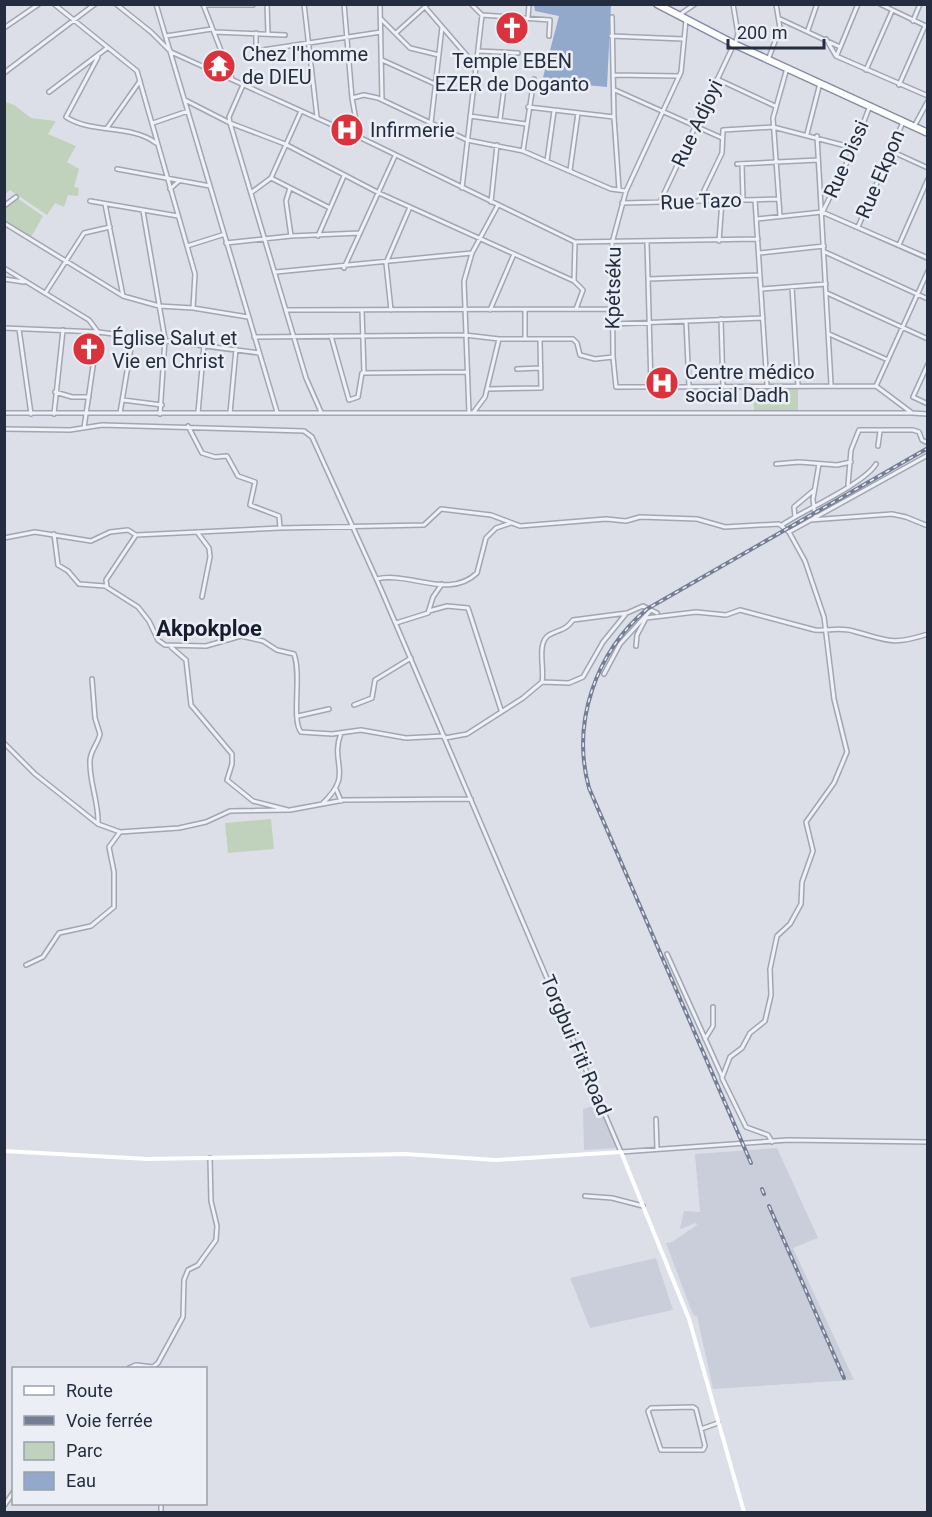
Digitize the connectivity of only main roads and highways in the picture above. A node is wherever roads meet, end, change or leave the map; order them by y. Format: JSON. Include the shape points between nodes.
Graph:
{"nodes":[{"id":1,"x":657,"y":4,"type":"edge"},
{"id":2,"x":665,"y":4,"type":"edge"},
{"id":3,"x":684,"y":17,"type":"junction"},
{"id":4,"x":768,"y":58,"type":"junction"},
{"id":5,"x":915,"y":125,"type":"junction"},
{"id":6,"x":927,"y":131,"type":"edge"}],
"edges":[{"from":1,"to":3,"type":"highway"},
{"from":2,"to":3,"type":"highway"},
{"from":3,"to":4,"type":"highway"},
{"from":4,"to":5,"type":"highway"},
{"from":4,"to":5,"type":"highway"},
{"from":5,"to":6,"type":"highway"}]}
